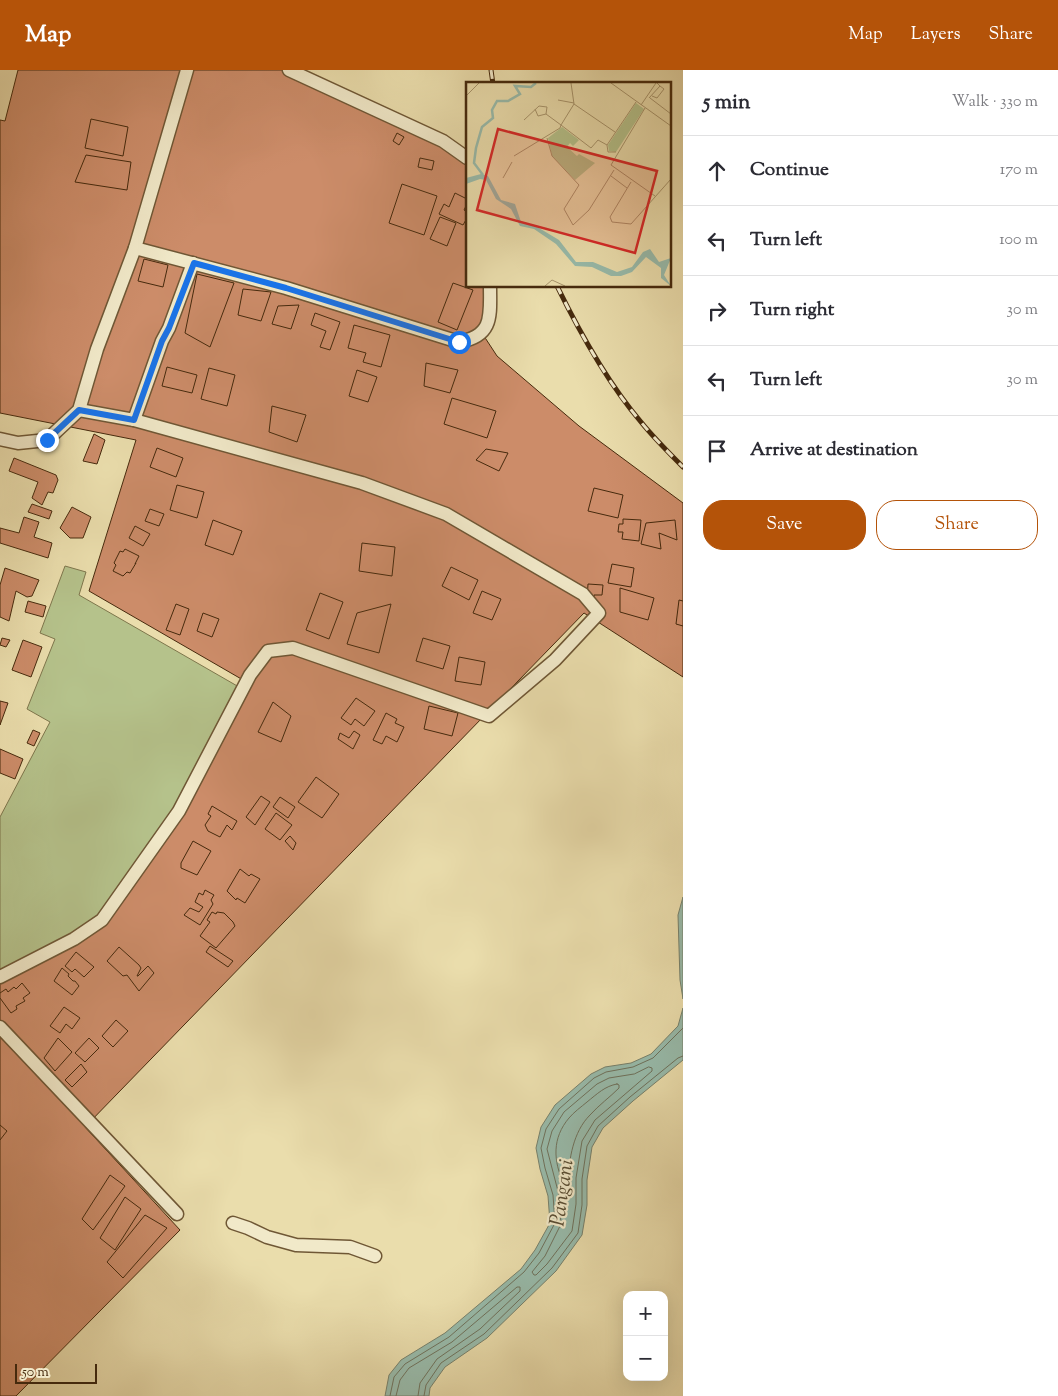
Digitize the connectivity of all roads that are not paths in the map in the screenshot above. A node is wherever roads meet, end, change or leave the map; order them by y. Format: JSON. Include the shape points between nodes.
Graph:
{"nodes":[{"id":1,"x":187,"y":70,"type":"edge"},
{"id":2,"x":289,"y":70,"type":"edge"},
{"id":3,"x":466,"y":157,"type":"edge"},
{"id":4,"x":135,"y":248,"type":"junction"},
{"id":5,"x":194,"y":263,"type":"junction"},
{"id":6,"x":490,"y":288,"type":"edge"},
{"id":7,"x":79,"y":410,"type":"junction"},
{"id":8,"x":134,"y":420,"type":"junction"},
{"id":9,"x":0,"y":440,"type":"edge"},
{"id":10,"x":0,"y":977,"type":"edge"},
{"id":11,"x":0,"y":1027,"type":"edge"},
{"id":12,"x":177,"y":1214,"type":"dead end"},
{"id":13,"x":232,"y":1223,"type":"dead end"},
{"id":14,"x":375,"y":1256,"type":"dead end"}],
"edges":[{"from":1,"to":4,"type":"street"},
{"from":2,"to":3,"type":"street","via":[[443,142]]},
{"from":4,"to":5,"type":"street"},
{"from":4,"to":7,"type":"street","via":[[97,349]]},
{"from":5,"to":6,"type":"street","via":[[459,342],[471,340],[485,330],[490,317]]},
{"from":5,"to":8,"type":"street"},
{"from":7,"to":8,"type":"street"},
{"from":7,"to":9,"type":"street","via":[[47,440]]},
{"from":8,"to":10,"type":"street","via":[[362,483],[446,514],[582,594],[599,613],[555,660],[489,716],[293,648],[268,651],[250,675],[178,811],[102,920],[74,939]]},
{"from":11,"to":12,"type":"street"},
{"from":13,"to":14,"type":"street","via":[[296,1245],[350,1247]]}]}
